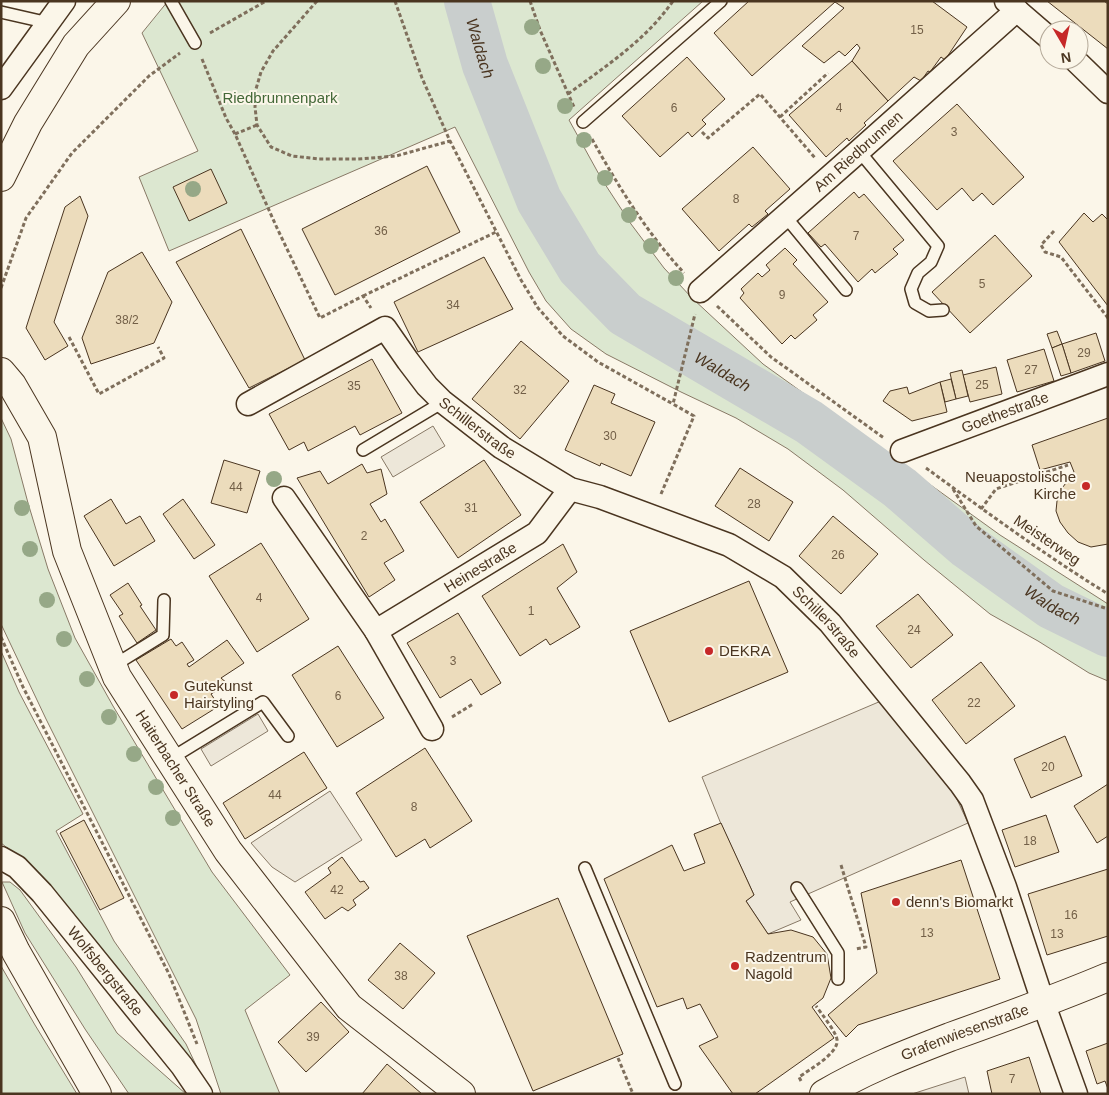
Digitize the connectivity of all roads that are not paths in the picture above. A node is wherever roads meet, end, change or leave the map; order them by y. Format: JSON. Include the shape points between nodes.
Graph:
{"nodes":[{"id":1,"x":64,"y":1,"type":"edge"},
{"id":2,"x":116,"y":1,"type":"edge"},
{"id":3,"x":171,"y":1,"type":"edge"},
{"id":4,"x":720,"y":1,"type":"edge"},
{"id":5,"x":1012,"y":6,"type":"edge"},
{"id":6,"x":1,"y":12,"type":"edge"},
{"id":7,"x":49,"y":23,"type":"junction"},
{"id":8,"x":1039,"y":29,"type":"edge"},
{"id":9,"x":194,"y":42,"type":"road end"},
{"id":10,"x":1085,"y":70,"type":"edge"},
{"id":11,"x":1,"y":88,"type":"edge"},
{"id":12,"x":1108,"y":92,"type":"edge"},
{"id":13,"x":582,"y":122,"type":"road end"},
{"id":14,"x":859,"y":152,"type":"junction"},
{"id":15,"x":1,"y":177,"type":"edge"},
{"id":16,"x":785,"y":216,"type":"junction"},
{"id":17,"x":846,"y":290,"type":"dead end"},
{"id":18,"x":698,"y":300,"type":"road end"},
{"id":19,"x":943,"y":310,"type":"dead end"},
{"id":20,"x":1,"y":372,"type":"edge"},
{"id":21,"x":1108,"y":374,"type":"edge"},
{"id":22,"x":443,"y":402,"type":"junction"},
{"id":23,"x":248,"y":404,"type":"dead end"},
{"id":24,"x":363,"y":450,"type":"dead end"},
{"id":25,"x":902,"y":452,"type":"road end"},
{"id":26,"x":570,"y":489,"type":"junction"},
{"id":27,"x":284,"y":498,"type":"dead end"},
{"id":28,"x":164,"y":600,"type":"dead end"},
{"id":29,"x":376,"y":631,"type":"junction"},
{"id":30,"x":113,"y":666,"type":"junction"},
{"id":31,"x":432,"y":729,"type":"dead end"},
{"id":32,"x":288,"y":736,"type":"dead end"},
{"id":33,"x":170,"y":759,"type":"junction"},
{"id":34,"x":9,"y":862,"type":"edge"},
{"id":35,"x":585,"y":868,"type":"dead end"},
{"id":36,"x":797,"y":888,"type":"dead end"},
{"id":37,"x":1,"y":921,"type":"edge"},
{"id":38,"x":1108,"y":978,"type":"edge"},
{"id":39,"x":838,"y":979,"type":"dead end"},
{"id":40,"x":1043,"y":1002,"type":"junction"},
{"id":41,"x":675,"y":1084,"type":"dead end"},
{"id":42,"x":813,"y":1088,"type":"edge"},
{"id":43,"x":97,"y":1094,"type":"edge"},
{"id":44,"x":201,"y":1094,"type":"edge"},
{"id":45,"x":461,"y":1094,"type":"edge"},
{"id":46,"x":1076,"y":1094,"type":"edge"}],
"edges":[{"from":1,"to":7,"type":"street"},
{"from":2,"to":15,"type":"main road","via":[[76,45],[28,123]]},
{"from":3,"to":9,"type":"lane"},
{"from":4,"to":13,"type":"lane"},
{"from":5,"to":8,"type":"street"},
{"from":5,"to":14,"type":"street","name":"Am Riedbrunnen"},
{"from":6,"to":7,"type":"lane"},
{"from":7,"to":11,"type":"street"},
{"from":10,"to":12,"type":"street"},
{"from":14,"to":16,"type":"street","name":"Am Riedbrunnen"},
{"from":14,"to":19,"type":"lane","via":[[938,246],[931,262],[918,273],[911,289],[915,303],[929,311]]},
{"from":16,"to":17,"type":"lane"},
{"from":16,"to":18,"type":"street","name":"Am Riedbrunnen"},
{"from":20,"to":30,"type":"main road","name":"Haiterbacher Straße","via":[[42,437],[67,551]]},
{"from":21,"to":25,"type":"street","name":"Goethestraße"},
{"from":22,"to":23,"type":"street","name":"Schillerstraße","via":[[408,362],[386,328]]},
{"from":22,"to":24,"type":"lane"},
{"from":22,"to":26,"type":"street","name":"Schillerstraße","via":[[501,447]]},
{"from":26,"to":29,"type":"street","name":"Heinestraße","via":[[537,533]]},
{"from":26,"to":40,"type":"street","name":"Schillerstraße","via":[[729,545],[784,577],[830,622],[972,800]]},
{"from":27,"to":29,"type":"street"},
{"from":28,"to":30,"type":"lane","via":[[163,635]]},
{"from":29,"to":31,"type":"street"},
{"from":30,"to":33,"type":"main road","name":"Haiterbacher Straße"},
{"from":32,"to":33,"type":"lane","via":[[263,702]]},
{"from":33,"to":45,"type":"main road","name":"Haiterbacher Straße","via":[[228,851],[349,1007]]},
{"from":34,"to":44,"type":"street","name":"Wolfsbergstraße","via":[[42,893]]},
{"from":35,"to":41,"type":"lane"},
{"from":36,"to":39,"type":"lane","via":[[838,953]]},
{"from":37,"to":43,"type":"main road"},
{"from":38,"to":40,"type":"main road","name":"Grafenwiesenstraße"},
{"from":40,"to":42,"type":"main road","name":"Grafenwiesenstraße","via":[[893,1059],[847,1080]]},
{"from":40,"to":46,"type":"street","name":"Schillerstraße"}]}
